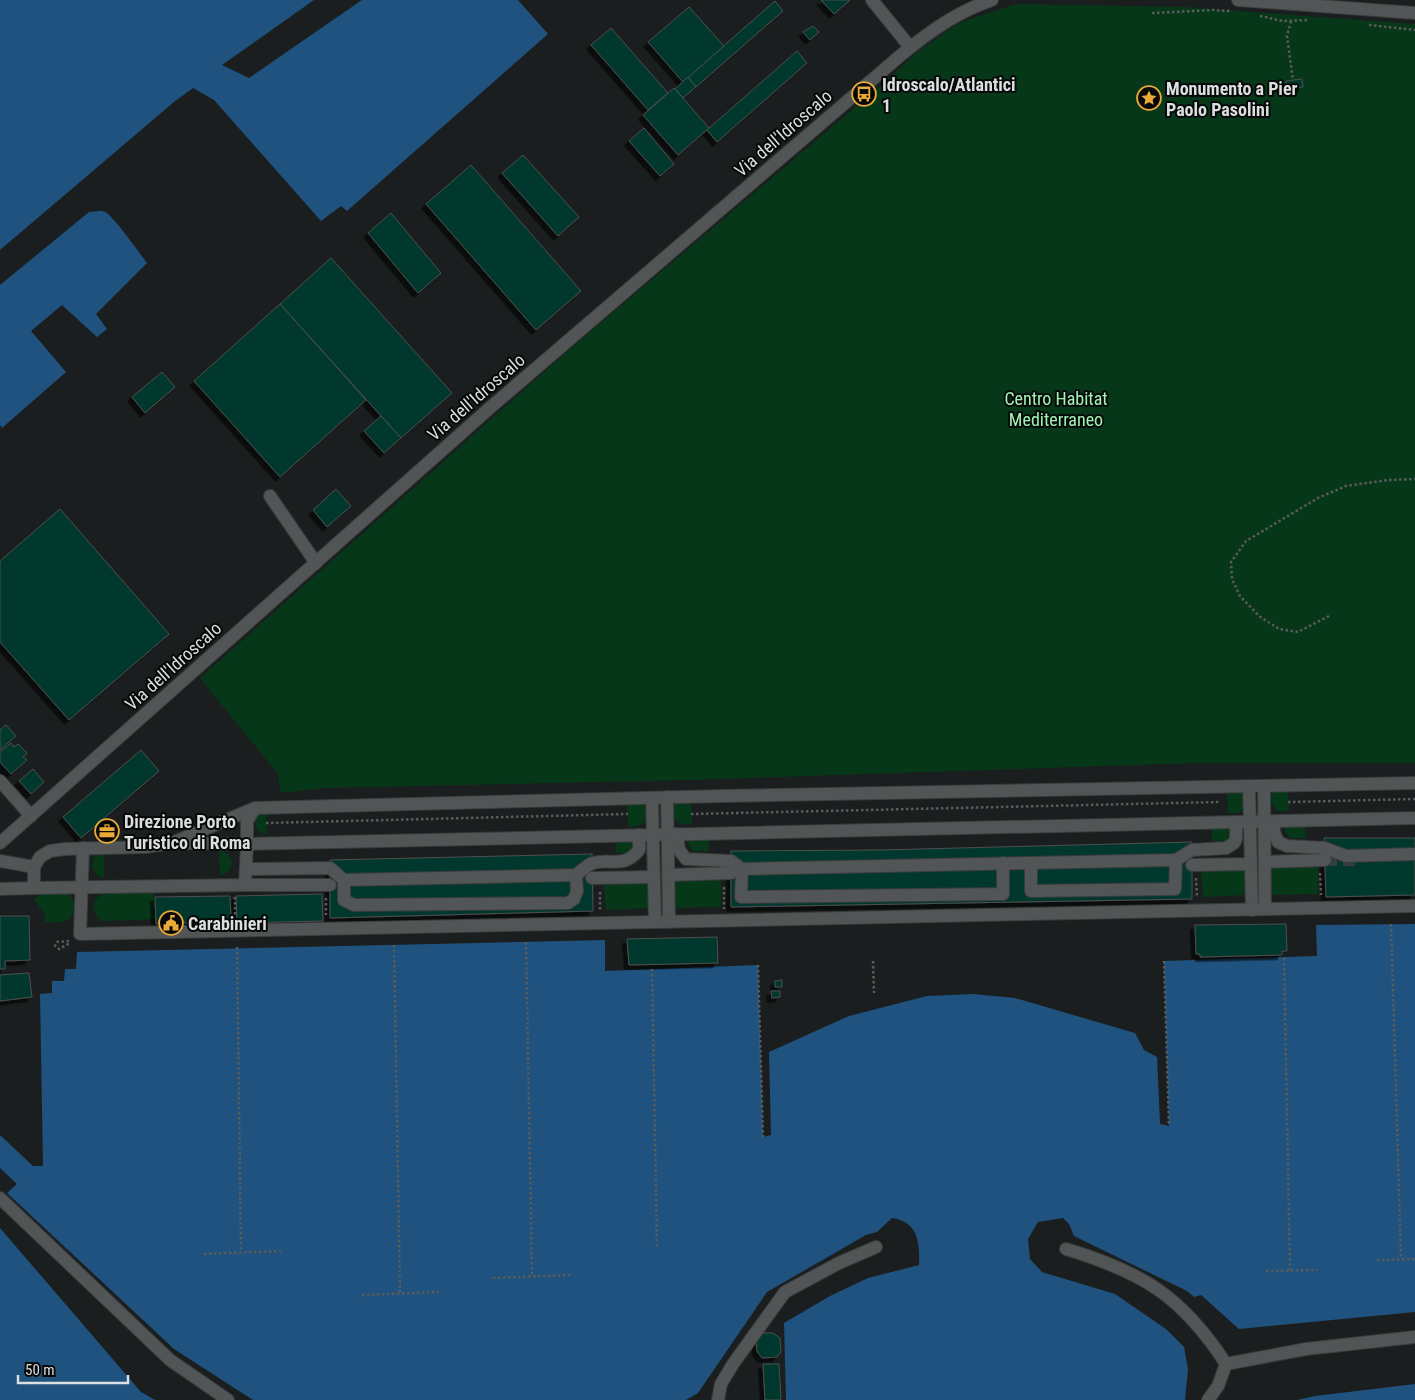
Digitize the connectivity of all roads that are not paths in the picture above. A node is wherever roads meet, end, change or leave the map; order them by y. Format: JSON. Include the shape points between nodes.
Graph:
{"nodes":[{"id":1,"x":872,"y":0,"type":"edge"},
{"id":2,"x":992,"y":0,"type":"edge"},
{"id":3,"x":1238,"y":0,"type":"edge"},
{"id":4,"x":1415,"y":13,"type":"edge"},
{"id":5,"x":910,"y":47,"type":"junction"},
{"id":6,"x":270,"y":496,"type":"dead end"},
{"id":7,"x":316,"y":563,"type":"junction"},
{"id":8,"x":0,"y":781,"type":"edge"},
{"id":9,"x":1415,"y":783,"type":"edge"},
{"id":10,"x":1249,"y":786,"type":"junction"},
{"id":11,"x":1264,"y":786,"type":"junction"},
{"id":12,"x":652,"y":798,"type":"junction"},
{"id":13,"x":667,"y":798,"type":"junction"},
{"id":14,"x":255,"y":808,"type":"junction"},
{"id":15,"x":31,"y":816,"type":"junction"},
{"id":16,"x":1415,"y":818,"type":"edge"},
{"id":17,"x":1236,"y":822,"type":"junction"},
{"id":18,"x":1250,"y":822,"type":"junction"},
{"id":19,"x":1269,"y":822,"type":"junction"},
{"id":20,"x":672,"y":834,"type":"junction"},
{"id":21,"x":639,"y":835,"type":"junction"},
{"id":22,"x":653,"y":835,"type":"junction"},
{"id":23,"x":0,"y":843,"type":"edge"},
{"id":24,"x":172,"y":843,"type":"junction"},
{"id":25,"x":247,"y":844,"type":"junction"},
{"id":26,"x":83,"y":848,"type":"junction"},
{"id":27,"x":1415,"y":854,"type":"edge"},
{"id":28,"x":1176,"y":860,"type":"junction"},
{"id":29,"x":1322,"y":860,"type":"tunnel mouth"},
{"id":30,"x":0,"y":861,"type":"edge"},
{"id":31,"x":1265,"y":862,"type":"junction"},
{"id":32,"x":1003,"y":863,"type":"junction"},
{"id":33,"x":1031,"y":863,"type":"junction"},
{"id":34,"x":1251,"y":864,"type":"junction"},
{"id":35,"x":1194,"y":865,"type":"road end"},
{"id":36,"x":34,"y":867,"type":"junction"},
{"id":37,"x":246,"y":869,"type":"junction"},
{"id":38,"x":732,"y":872,"type":"junction"},
{"id":39,"x":668,"y":874,"type":"junction"},
{"id":40,"x":576,"y":875,"type":"junction"},
{"id":41,"x":654,"y":877,"type":"junction"},
{"id":42,"x":596,"y":878,"type":"road end"},
{"id":43,"x":344,"y":880,"type":"junction"},
{"id":44,"x":328,"y":884,"type":"road end"},
{"id":45,"x":240,"y":885,"type":"junction"},
{"id":46,"x":34,"y":888,"type":"junction"},
{"id":47,"x":81,"y":888,"type":"junction"},
{"id":48,"x":0,"y":889,"type":"edge"},
{"id":49,"x":1415,"y":906,"type":"edge"},
{"id":50,"x":1265,"y":909,"type":"junction"},
{"id":51,"x":1252,"y":910,"type":"junction"},
{"id":52,"x":655,"y":922,"type":"junction"},
{"id":53,"x":669,"y":922,"type":"junction"},
{"id":54,"x":0,"y":1198,"type":"edge"},
{"id":55,"x":876,"y":1247,"type":"dead end"},
{"id":56,"x":1066,"y":1248,"type":"dead end"},
{"id":57,"x":1415,"y":1337,"type":"edge"},
{"id":58,"x":1226,"y":1364,"type":"junction"},
{"id":59,"x":228,"y":1400,"type":"edge"},
{"id":60,"x":718,"y":1400,"type":"edge"},
{"id":61,"x":1208,"y":1400,"type":"edge"}],
"edges":[{"from":1,"to":5,"type":"street"},
{"from":2,"to":5,"type":"street","name":"Via dell'Idroscalo","via":[[947,21]]},
{"from":3,"to":4,"type":"street"},
{"from":5,"to":7,"type":"street","name":"Via dell'Idroscalo","via":[[492,406]]},
{"from":6,"to":7,"type":"street"},
{"from":7,"to":15,"type":"street","name":"Via dell'Idroscalo"},
{"from":8,"to":15,"type":"street"},
{"from":9,"to":11,"type":"street"},
{"from":10,"to":11,"type":"street"},
{"from":10,"to":13,"type":"street"},
{"from":10,"to":18,"type":"street"},
{"from":11,"to":19,"type":"street"},
{"from":12,"to":13,"type":"street"},
{"from":12,"to":14,"type":"street"},
{"from":12,"to":22,"type":"street"},
{"from":13,"to":20,"type":"street"},
{"from":14,"to":24,"type":"street"},
{"from":14,"to":25,"type":"street","via":[[247,821]]},
{"from":15,"to":23,"type":"street","name":"Via dell'Idroscalo"},
{"from":16,"to":19,"type":"street"},
{"from":17,"to":18,"type":"street"},
{"from":17,"to":20,"type":"street"},
{"from":17,"to":28,"type":"street","via":[[1234,843],[1226,848],[1192,850]]},
{"from":18,"to":19,"type":"street"},
{"from":18,"to":34,"type":"street"},
{"from":19,"to":27,"type":"street","via":[[1278,842],[1287,846],[1325,848],[1346,856]]},
{"from":19,"to":31,"type":"street"},
{"from":20,"to":22,"type":"street"},
{"from":20,"to":38,"type":"street","via":[[686,859],[731,861]]},
{"from":20,"to":39,"type":"street"},
{"from":21,"to":22,"type":"street"},
{"from":21,"to":25,"type":"street"},
{"from":21,"to":40,"type":"street","via":[[639,850],[634,856],[624,862],[592,863]]},
{"from":22,"to":41,"type":"street"},
{"from":24,"to":25,"type":"street"},
{"from":24,"to":26,"type":"street"},
{"from":25,"to":37,"type":"street"},
{"from":26,"to":36,"type":"street","via":[[50,851],[40,857]]},
{"from":26,"to":47,"type":"street"},
{"from":28,"to":33,"type":"street"},
{"from":28,"to":33,"type":"street","via":[[1175,889],[1031,891]]},
{"from":29,"to":31,"type":"street"},
{"from":30,"to":36,"type":"street"},
{"from":31,"to":50,"type":"street"},
{"from":32,"to":33,"type":"street"},
{"from":32,"to":38,"type":"street"},
{"from":32,"to":38,"type":"street","via":[[1003,894],[741,897]]},
{"from":34,"to":35,"type":"street"},
{"from":34,"to":51,"type":"street"},
{"from":36,"to":46,"type":"street"},
{"from":37,"to":43,"type":"street","via":[[330,868]]},
{"from":37,"to":45,"type":"street"},
{"from":38,"to":39,"type":"street"},
{"from":39,"to":53,"type":"street"},
{"from":40,"to":43,"type":"street"},
{"from":40,"to":43,"type":"street","via":[[577,890],[574,899],[568,903],[354,905],[344,900]]},
{"from":41,"to":42,"type":"street"},
{"from":41,"to":52,"type":"street"},
{"from":44,"to":45,"type":"street"},
{"from":45,"to":47,"type":"street"},
{"from":46,"to":47,"type":"street"},
{"from":46,"to":48,"type":"street"},
{"from":47,"to":52,"type":"street","via":[[80,934]]},
{"from":49,"to":50,"type":"street"},
{"from":50,"to":51,"type":"street"},
{"from":51,"to":53,"type":"street"},
{"from":52,"to":53,"type":"street"},
{"from":54,"to":59,"type":"street","via":[[170,1360]]},
{"from":55,"to":60,"type":"street","via":[[785,1292],[733,1364],[721,1384]]},
{"from":56,"to":58,"type":"street","via":[[1098,1258],[1161,1290],[1202,1329]]},
{"from":57,"to":58,"type":"street","via":[[1306,1349]]},
{"from":58,"to":61,"type":"street","via":[[1218,1386]]}]}
